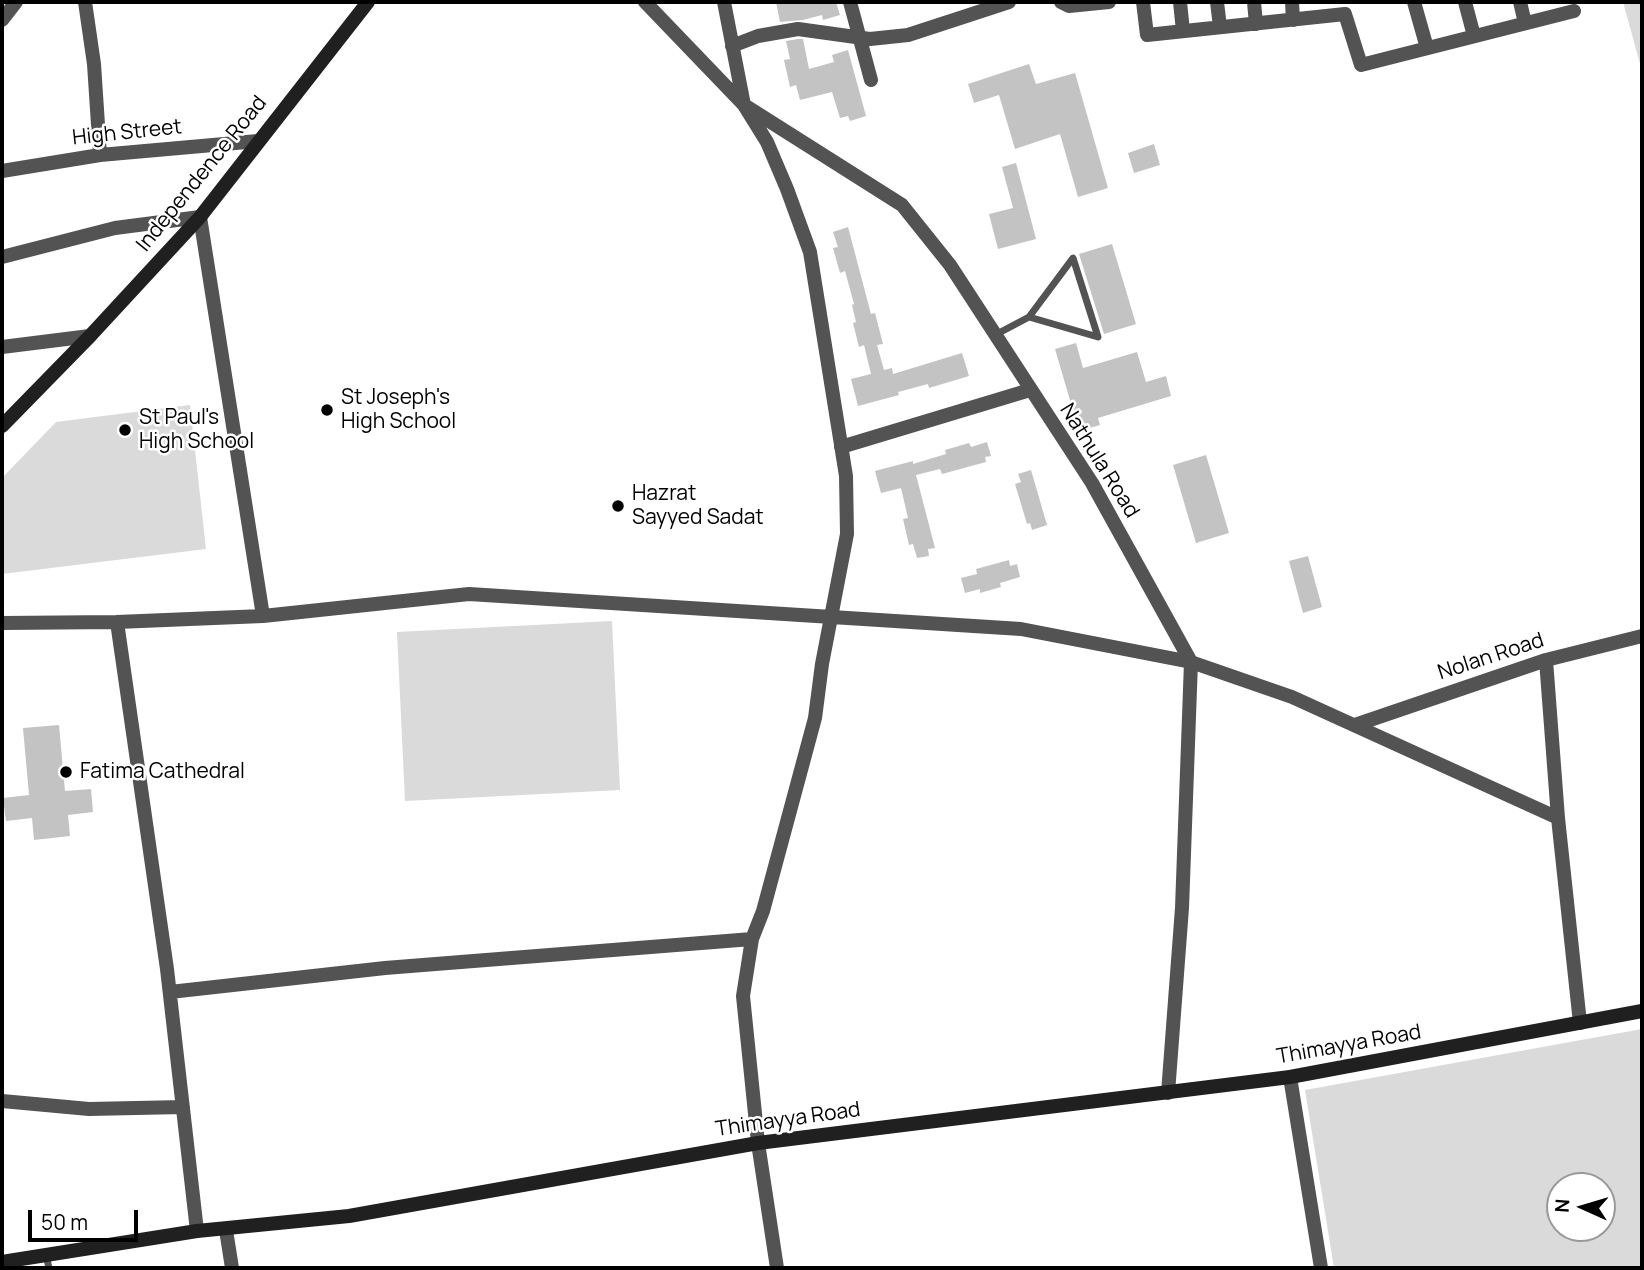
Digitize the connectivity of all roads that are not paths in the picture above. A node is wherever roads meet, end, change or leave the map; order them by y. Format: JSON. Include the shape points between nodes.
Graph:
{"nodes":[{"id":1,"x":16,"y":2,"type":"edge"},
{"id":2,"x":85,"y":2,"type":"edge"},
{"id":3,"x":368,"y":2,"type":"edge"},
{"id":4,"x":645,"y":2,"type":"edge"},
{"id":5,"x":723,"y":2,"type":"edge"},
{"id":6,"x":850,"y":2,"type":"edge"},
{"id":7,"x":1009,"y":2,"type":"edge"},
{"id":8,"x":1061,"y":2,"type":"edge"},
{"id":9,"x":1109,"y":2,"type":"edge"},
{"id":10,"x":1143,"y":2,"type":"edge"},
{"id":11,"x":1180,"y":2,"type":"edge"},
{"id":12,"x":1217,"y":2,"type":"edge"},
{"id":13,"x":1254,"y":2,"type":"edge"},
{"id":14,"x":1292,"y":2,"type":"edge"},
{"id":15,"x":1414,"y":2,"type":"edge"},
{"id":16,"x":1465,"y":2,"type":"edge"},
{"id":17,"x":1520,"y":2,"type":"edge"},
{"id":18,"x":1574,"y":11,"type":"dead end"},
{"id":19,"x":2,"y":20,"type":"edge"},
{"id":20,"x":1293,"y":20,"type":"junction"},
{"id":21,"x":1256,"y":23,"type":"junction"},
{"id":22,"x":1525,"y":23,"type":"junction"},
{"id":23,"x":1220,"y":27,"type":"junction"},
{"id":24,"x":1183,"y":31,"type":"junction"},
{"id":25,"x":1474,"y":36,"type":"junction"},
{"id":26,"x":859,"y":37,"type":"junction"},
{"id":27,"x":733,"y":46,"type":"junction"},
{"id":28,"x":1427,"y":48,"type":"junction"},
{"id":29,"x":871,"y":80,"type":"dead end"},
{"id":30,"x":744,"y":105,"type":"junction"},
{"id":31,"x":258,"y":141,"type":"junction"},
{"id":32,"x":100,"y":155,"type":"junction"},
{"id":33,"x":2,"y":172,"type":"edge"},
{"id":34,"x":200,"y":218,"type":"junction"},
{"id":35,"x":2,"y":257,"type":"edge"},
{"id":36,"x":1029,"y":317,"type":"junction"},
{"id":37,"x":995,"y":335,"type":"junction"},
{"id":38,"x":90,"y":336,"type":"junction"},
{"id":39,"x":2,"y":348,"type":"edge"},
{"id":40,"x":1030,"y":390,"type":"junction"},
{"id":41,"x":2,"y":426,"type":"edge"},
{"id":42,"x":841,"y":447,"type":"junction"},
{"id":43,"x":263,"y":616,"type":"junction"},
{"id":44,"x":832,"y":618,"type":"junction"},
{"id":45,"x":117,"y":622,"type":"junction"},
{"id":46,"x":2,"y":623,"type":"edge"},
{"id":47,"x":1642,"y":636,"type":"edge"},
{"id":48,"x":1546,"y":660,"type":"junction"},
{"id":49,"x":1191,"y":662,"type":"junction"},
{"id":50,"x":1355,"y":726,"type":"junction"},
{"id":51,"x":1558,"y":818,"type":"junction"},
{"id":52,"x":752,"y":939,"type":"junction"},
{"id":53,"x":170,"y":992,"type":"junction"},
{"id":54,"x":1642,"y":1011,"type":"edge"},
{"id":55,"x":1580,"y":1023,"type":"junction"},
{"id":56,"x":1290,"y":1077,"type":"junction"},
{"id":57,"x":1168,"y":1093,"type":"junction"},
{"id":58,"x":2,"y":1101,"type":"edge"},
{"id":59,"x":183,"y":1107,"type":"junction"},
{"id":60,"x":758,"y":1143,"type":"junction"},
{"id":61,"x":226,"y":1230,"type":"junction"},
{"id":62,"x":197,"y":1231,"type":"junction"},
{"id":63,"x":2,"y":1262,"type":"edge"},
{"id":64,"x":48,"y":1262,"type":"edge"},
{"id":65,"x":232,"y":1268,"type":"edge"},
{"id":66,"x":777,"y":1268,"type":"edge"},
{"id":67,"x":1321,"y":1268,"type":"edge"}],
"edges":[{"from":1,"to":19,"type":"street"},
{"from":2,"to":32,"type":"street"},
{"from":3,"to":31,"type":"street","name":"Independence Road"},
{"from":4,"to":30,"type":"street","name":"Nathula Road"},
{"from":5,"to":27,"type":"street"},
{"from":6,"to":26,"type":"street"},
{"from":7,"to":26,"type":"street","via":[[908,35]]},
{"from":8,"to":9,"type":"street","via":[[1069,6]]},
{"from":10,"to":24,"type":"street","via":[[1147,35]]},
{"from":11,"to":24,"type":"street"},
{"from":12,"to":23,"type":"street"},
{"from":13,"to":21,"type":"street"},
{"from":14,"to":20,"type":"street"},
{"from":15,"to":28,"type":"street"},
{"from":16,"to":25,"type":"street"},
{"from":17,"to":22,"type":"street"},
{"from":18,"to":22,"type":"street"},
{"from":20,"to":21,"type":"street"},
{"from":20,"to":28,"type":"street","via":[[1345,14],[1361,65]]},
{"from":21,"to":23,"type":"street"},
{"from":22,"to":25,"type":"street"},
{"from":23,"to":24,"type":"street"},
{"from":25,"to":28,"type":"street"},
{"from":26,"to":27,"type":"street","via":[[798,29]]},
{"from":26,"to":29,"type":"street"},
{"from":27,"to":30,"type":"street"},
{"from":30,"to":37,"type":"street","name":"Nathula Road","via":[[902,205],[950,265]]},
{"from":30,"to":42,"type":"street","via":[[767,142],[810,252]]},
{"from":31,"to":32,"type":"street","name":"High Street"},
{"from":31,"to":34,"type":"street","name":"Independence Road"},
{"from":32,"to":33,"type":"street","name":"High Street"},
{"from":34,"to":35,"type":"street","via":[[116,228]]},
{"from":34,"to":38,"type":"street","name":"Independence Road"},
{"from":34,"to":43,"type":"street"},
{"from":36,"to":36,"type":"lane","via":[[1066,268],[1073,258],[1098,337]]},
{"from":36,"to":37,"type":"lane"},
{"from":37,"to":40,"type":"street","name":"Nathula Road"},
{"from":38,"to":39,"type":"street"},
{"from":38,"to":41,"type":"street","name":"Independence Road"},
{"from":40,"to":42,"type":"street"},
{"from":40,"to":49,"type":"street","name":"Nathula Road","via":[[1092,483]]},
{"from":42,"to":44,"type":"street","via":[[847,534]]},
{"from":43,"to":44,"type":"street","via":[[469,594]]},
{"from":43,"to":45,"type":"street"},
{"from":44,"to":49,"type":"street","via":[[1021,629]]},
{"from":44,"to":52,"type":"street","via":[[815,718]]},
{"from":45,"to":46,"type":"street"},
{"from":45,"to":53,"type":"street"},
{"from":47,"to":48,"type":"street","name":"Nolan Road"},
{"from":48,"to":50,"type":"street","name":"Nolan Road"},
{"from":48,"to":51,"type":"street"},
{"from":49,"to":50,"type":"street","via":[[1292,697]]},
{"from":49,"to":57,"type":"street","via":[[1182,908]]},
{"from":50,"to":51,"type":"street"},
{"from":51,"to":55,"type":"street"},
{"from":52,"to":53,"type":"street","via":[[385,968]]},
{"from":52,"to":60,"type":"street","via":[[743,996]]},
{"from":53,"to":59,"type":"street"},
{"from":54,"to":55,"type":"street","name":"Thimayya Road"},
{"from":55,"to":56,"type":"street","name":"Thimayya Road"},
{"from":56,"to":57,"type":"street","name":"Thimayya Road"},
{"from":56,"to":67,"type":"street"},
{"from":57,"to":60,"type":"street","name":"Thimayya Road"},
{"from":58,"to":59,"type":"street","via":[[89,1109]]},
{"from":59,"to":62,"type":"street"},
{"from":60,"to":61,"type":"street","name":"Thimayya Road","via":[[349,1216]]},
{"from":60,"to":66,"type":"street"},
{"from":61,"to":62,"type":"street","name":"Thimayya Road"},
{"from":61,"to":65,"type":"street"},
{"from":62,"to":64,"type":"street","name":"Thimayya Road"},
{"from":63,"to":64,"type":"street","name":"Thimayya Road"}]}
